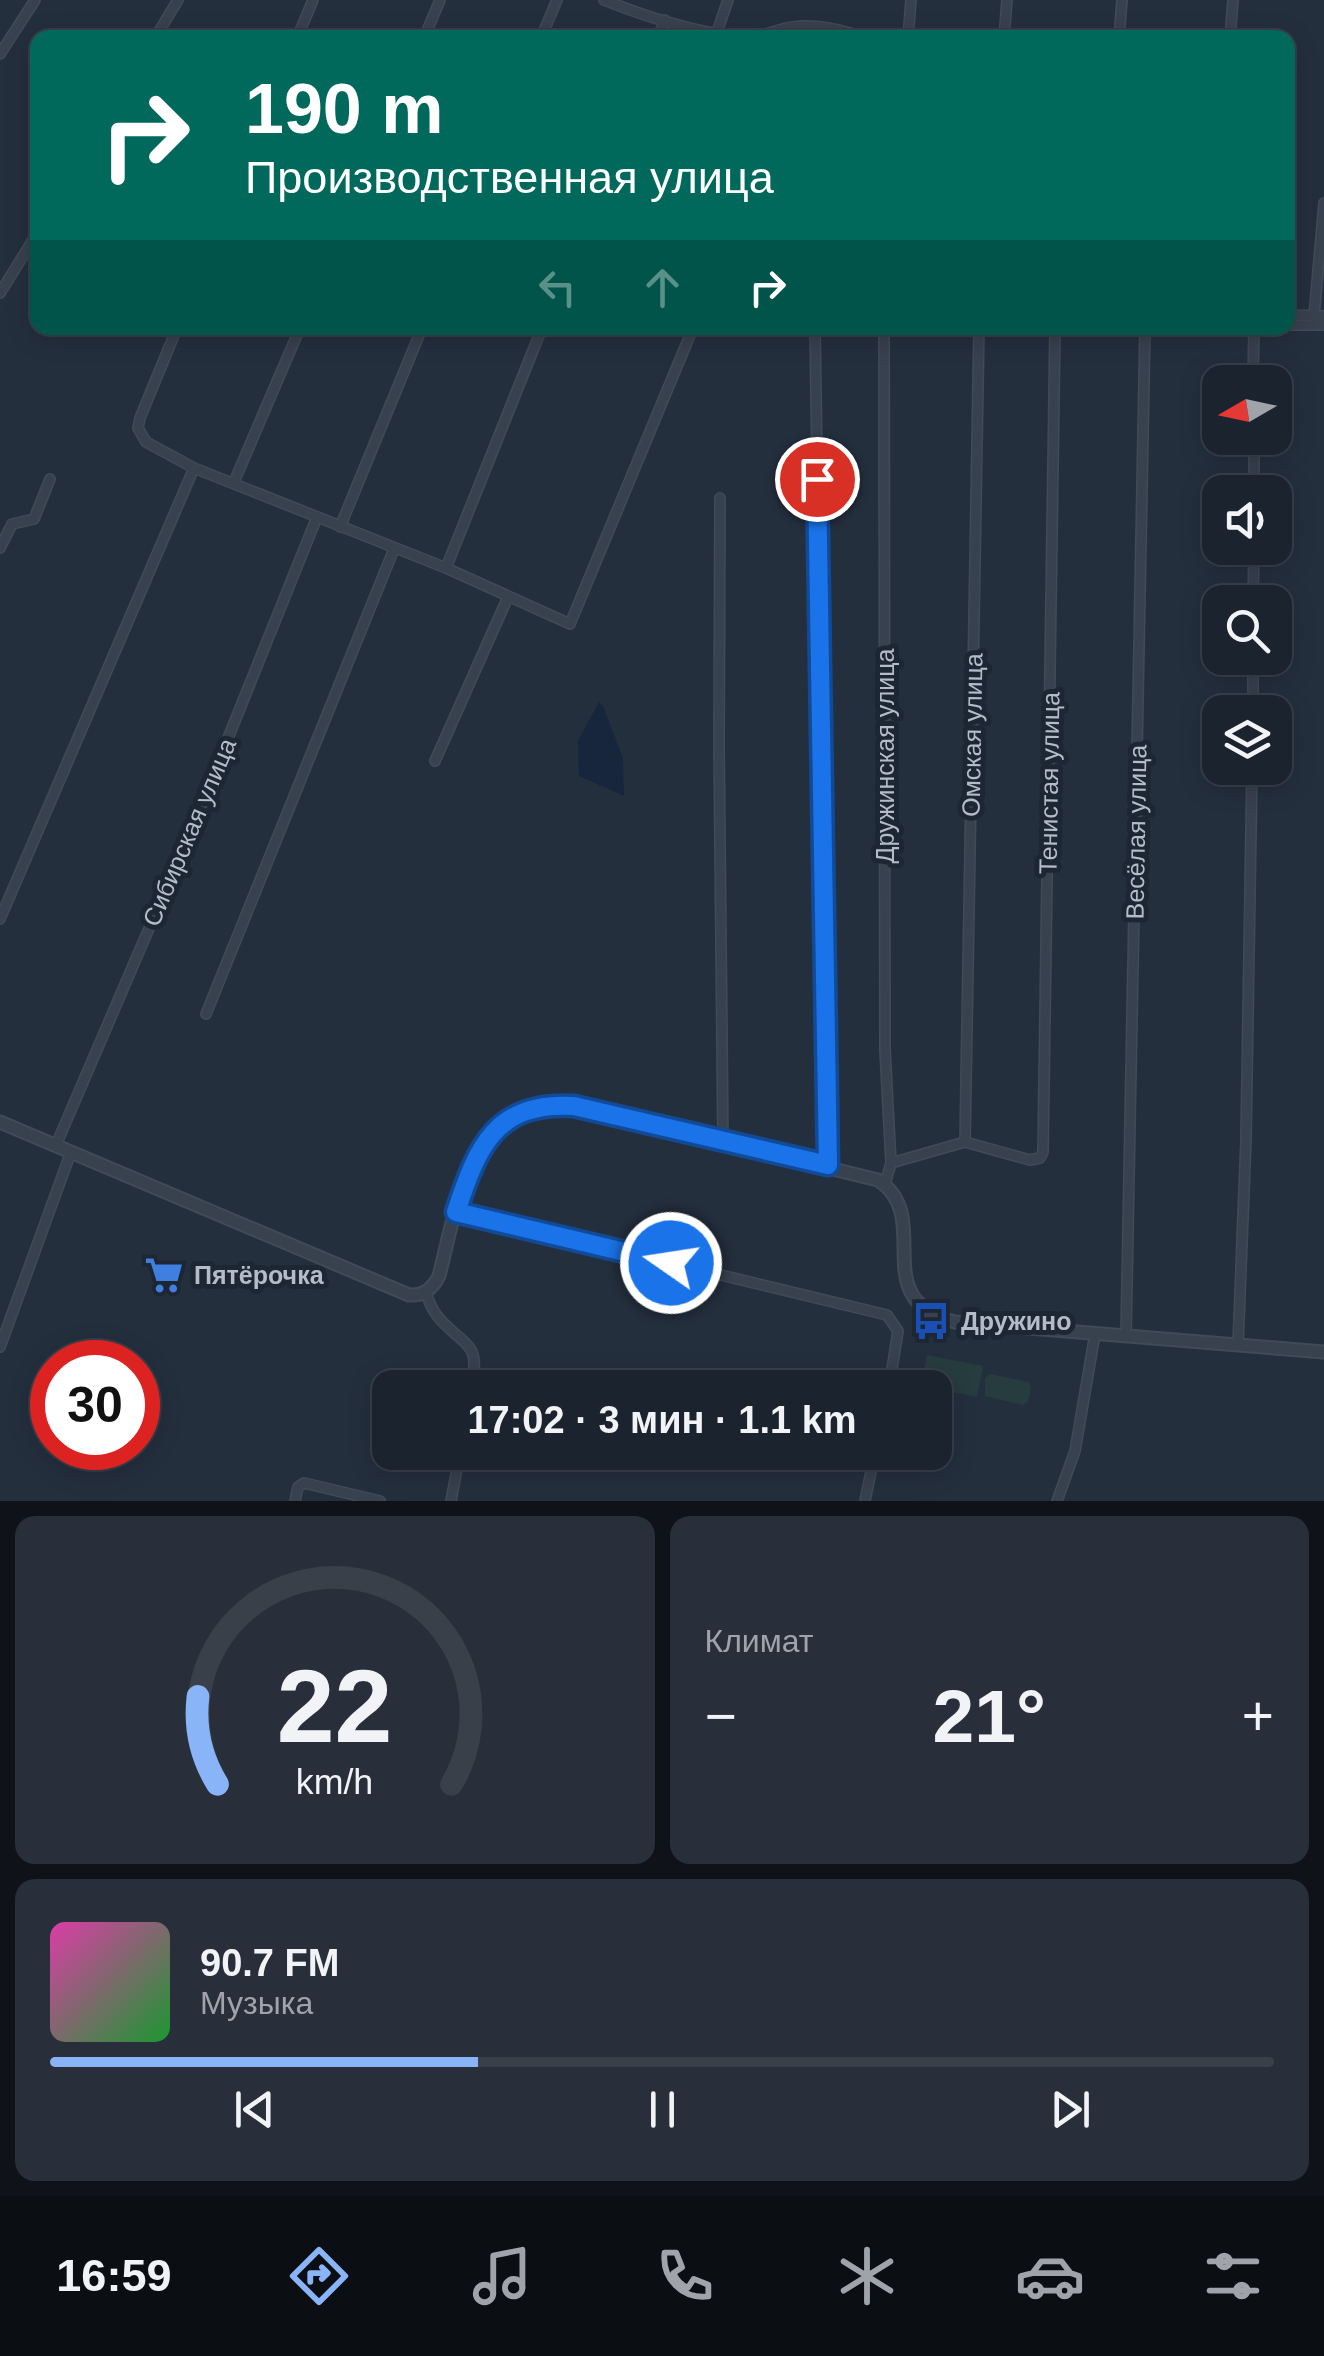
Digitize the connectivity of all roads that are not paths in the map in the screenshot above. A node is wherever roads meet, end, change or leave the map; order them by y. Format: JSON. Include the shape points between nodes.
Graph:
{"nodes":[{"id":1,"x":35,"y":0,"type":"edge"},
{"id":2,"x":178,"y":0,"type":"edge"},
{"id":3,"x":312,"y":0,"type":"edge"},
{"id":4,"x":440,"y":0,"type":"edge"},
{"id":5,"x":557,"y":0,"type":"edge"},
{"id":6,"x":728,"y":0,"type":"edge"},
{"id":7,"x":912,"y":0,"type":"edge"},
{"id":8,"x":1007,"y":0,"type":"edge"},
{"id":9,"x":1122,"y":0,"type":"edge"},
{"id":10,"x":1233,"y":0,"type":"edge"},
{"id":11,"x":608,"y":1,"type":"edge"},
{"id":12,"x":664,"y":20,"type":"junction"},
{"id":13,"x":818,"y":25,"type":"junction"},
{"id":14,"x":160,"y":30,"type":"edge"},
{"id":15,"x":300,"y":30,"type":"edge"},
{"id":16,"x":427,"y":30,"type":"edge"},
{"id":17,"x":544,"y":30,"type":"edge"},
{"id":18,"x":661,"y":30,"type":"edge"},
{"id":19,"x":708,"y":30,"type":"edge"},
{"id":20,"x":718,"y":30,"type":"edge"},
{"id":21,"x":778,"y":30,"type":"edge"},
{"id":22,"x":816,"y":30,"type":"edge"},
{"id":23,"x":838,"y":30,"type":"edge"},
{"id":24,"x":909,"y":30,"type":"edge"},
{"id":25,"x":1005,"y":30,"type":"edge"},
{"id":26,"x":1119,"y":30,"type":"edge"},
{"id":27,"x":1231,"y":30,"type":"edge"},
{"id":28,"x":0,"y":54,"type":"edge"},
{"id":29,"x":1324,"y":203,"type":"edge"},
{"id":30,"x":30,"y":245,"type":"edge"},
{"id":31,"x":0,"y":292,"type":"edge"},
{"id":32,"x":1319,"y":316,"type":"edge"},
{"id":33,"x":1295,"y":325,"type":"edge"},
{"id":34,"x":1324,"y":325,"type":"edge"},
{"id":35,"x":175,"y":335,"type":"edge"},
{"id":36,"x":297,"y":335,"type":"edge"},
{"id":37,"x":419,"y":335,"type":"edge"},
{"id":38,"x":539,"y":335,"type":"edge"},
{"id":39,"x":691,"y":335,"type":"edge"},
{"id":40,"x":815,"y":335,"type":"edge"},
{"id":41,"x":884,"y":335,"type":"edge"},
{"id":42,"x":979,"y":335,"type":"edge"},
{"id":43,"x":1056,"y":335,"type":"edge"},
{"id":44,"x":1145,"y":335,"type":"edge"},
{"id":45,"x":1254,"y":335,"type":"edge"},
{"id":46,"x":1254,"y":365,"type":"edge"},
{"id":47,"x":194,"y":468,"type":"junction"},
{"id":48,"x":50,"y":478,"type":"dead end"},
{"id":49,"x":234,"y":482,"type":"junction"},
{"id":50,"x":720,"y":498,"type":"dead end"},
{"id":51,"x":317,"y":517,"type":"junction"},
{"id":52,"x":340,"y":527,"type":"junction"},
{"id":53,"x":0,"y":548,"type":"edge"},
{"id":54,"x":394,"y":548,"type":"junction"},
{"id":55,"x":446,"y":568,"type":"junction"},
{"id":56,"x":508,"y":597,"type":"junction"},
{"id":57,"x":435,"y":761,"type":"dead end"},
{"id":58,"x":1252,"y":785,"type":"edge"},
{"id":59,"x":0,"y":919,"type":"edge"},
{"id":60,"x":206,"y":1014,"type":"dead end"},
{"id":61,"x":0,"y":1122,"type":"edge"},
{"id":62,"x":723,"y":1141,"type":"junction"},
{"id":63,"x":964,"y":1142,"type":"junction"},
{"id":64,"x":56,"y":1145,"type":"junction"},
{"id":65,"x":72,"y":1152,"type":"junction"},
{"id":66,"x":890,"y":1163,"type":"junction"},
{"id":67,"x":828,"y":1165,"type":"junction"},
{"id":68,"x":885,"y":1184,"type":"junction"},
{"id":69,"x":456,"y":1212,"type":"junction"},
{"id":70,"x":426,"y":1292,"type":"junction"},
{"id":71,"x":1094,"y":1334,"type":"junction"},
{"id":72,"x":1126,"y":1336,"type":"junction"},
{"id":73,"x":1238,"y":1346,"type":"junction"},
{"id":74,"x":0,"y":1347,"type":"edge"},
{"id":75,"x":1324,"y":1352,"type":"edge"},
{"id":76,"x":472,"y":1370,"type":"edge"},
{"id":77,"x":893,"y":1370,"type":"edge"},
{"id":78,"x":457,"y":1470,"type":"edge"},
{"id":79,"x":871,"y":1470,"type":"edge"},
{"id":80,"x":295,"y":1501,"type":"edge"},
{"id":81,"x":380,"y":1501,"type":"edge"},
{"id":82,"x":452,"y":1501,"type":"edge"},
{"id":83,"x":864,"y":1501,"type":"edge"},
{"id":84,"x":1058,"y":1501,"type":"edge"}],
"edges":[{"from":1,"to":28,"type":"street"},
{"from":2,"to":14,"type":"street"},
{"from":3,"to":15,"type":"street"},
{"from":4,"to":16,"type":"street"},
{"from":5,"to":17,"type":"street"},
{"from":6,"to":20,"type":"street"},
{"from":7,"to":24,"type":"street"},
{"from":8,"to":25,"type":"street"},
{"from":9,"to":26,"type":"street"},
{"from":10,"to":27,"type":"street"},
{"from":11,"to":12,"type":"street"},
{"from":12,"to":18,"type":"street"},
{"from":12,"to":19,"type":"street"},
{"from":13,"to":21,"type":"street"},
{"from":13,"to":22,"type":"street"},
{"from":13,"to":23,"type":"street"},
{"from":29,"to":32,"type":"street"},
{"from":30,"to":31,"type":"street"},
{"from":33,"to":34,"type":"street"},
{"from":35,"to":47,"type":"street","via":[[140,418],[140,434]]},
{"from":36,"to":49,"type":"street"},
{"from":37,"to":52,"type":"street"},
{"from":38,"to":55,"type":"street"},
{"from":39,"to":56,"type":"street","via":[[570,624]]},
{"from":40,"to":67,"type":"street"},
{"from":41,"to":66,"type":"street","name":"Дружинская улица"},
{"from":42,"to":63,"type":"street","name":"Омская улица"},
{"from":43,"to":63,"type":"street","name":"Тенистая улица","via":[[1043,1152],[1030,1160]]},
{"from":44,"to":72,"type":"street","name":"Весёлая улица"},
{"from":45,"to":46,"type":"street"},
{"from":47,"to":49,"type":"street"},
{"from":47,"to":59,"type":"street"},
{"from":48,"to":53,"type":"street","via":[[34,519],[12,524]]},
{"from":49,"to":51,"type":"street"},
{"from":50,"to":62,"type":"street"},
{"from":51,"to":52,"type":"street"},
{"from":51,"to":64,"type":"street","name":"Сибирская улица"},
{"from":52,"to":54,"type":"street"},
{"from":54,"to":55,"type":"street"},
{"from":54,"to":60,"type":"street"},
{"from":55,"to":56,"type":"street"},
{"from":56,"to":57,"type":"street"},
{"from":58,"to":73,"type":"street"},
{"from":61,"to":64,"type":"street"},
{"from":62,"to":67,"type":"street"},
{"from":62,"to":69,"type":"street","via":[[574,1106],[529,1109],[489,1135]]},
{"from":63,"to":66,"type":"street"},
{"from":64,"to":65,"type":"street"},
{"from":65,"to":70,"type":"street","via":[[409,1295]]},
{"from":65,"to":74,"type":"street"},
{"from":66,"to":68,"type":"street","name":"Дружинская улица"},
{"from":67,"to":68,"type":"street"},
{"from":68,"to":71,"type":"street","via":[[902,1215],[907,1284],[922,1309],[955,1322]]},
{"from":69,"to":70,"type":"street","via":[[439,1276]]},
{"from":69,"to":77,"type":"street","via":[[890,1318],[898,1331]]},
{"from":70,"to":76,"type":"street","via":[[436,1318],[470,1348]]},
{"from":71,"to":72,"type":"street"},
{"from":71,"to":84,"type":"street","via":[[1075,1451]]},
{"from":72,"to":73,"type":"street"},
{"from":73,"to":75,"type":"street"},
{"from":78,"to":82,"type":"street"},
{"from":79,"to":83,"type":"street"},
{"from":80,"to":81,"type":"street","via":[[304,1482]]}]}
